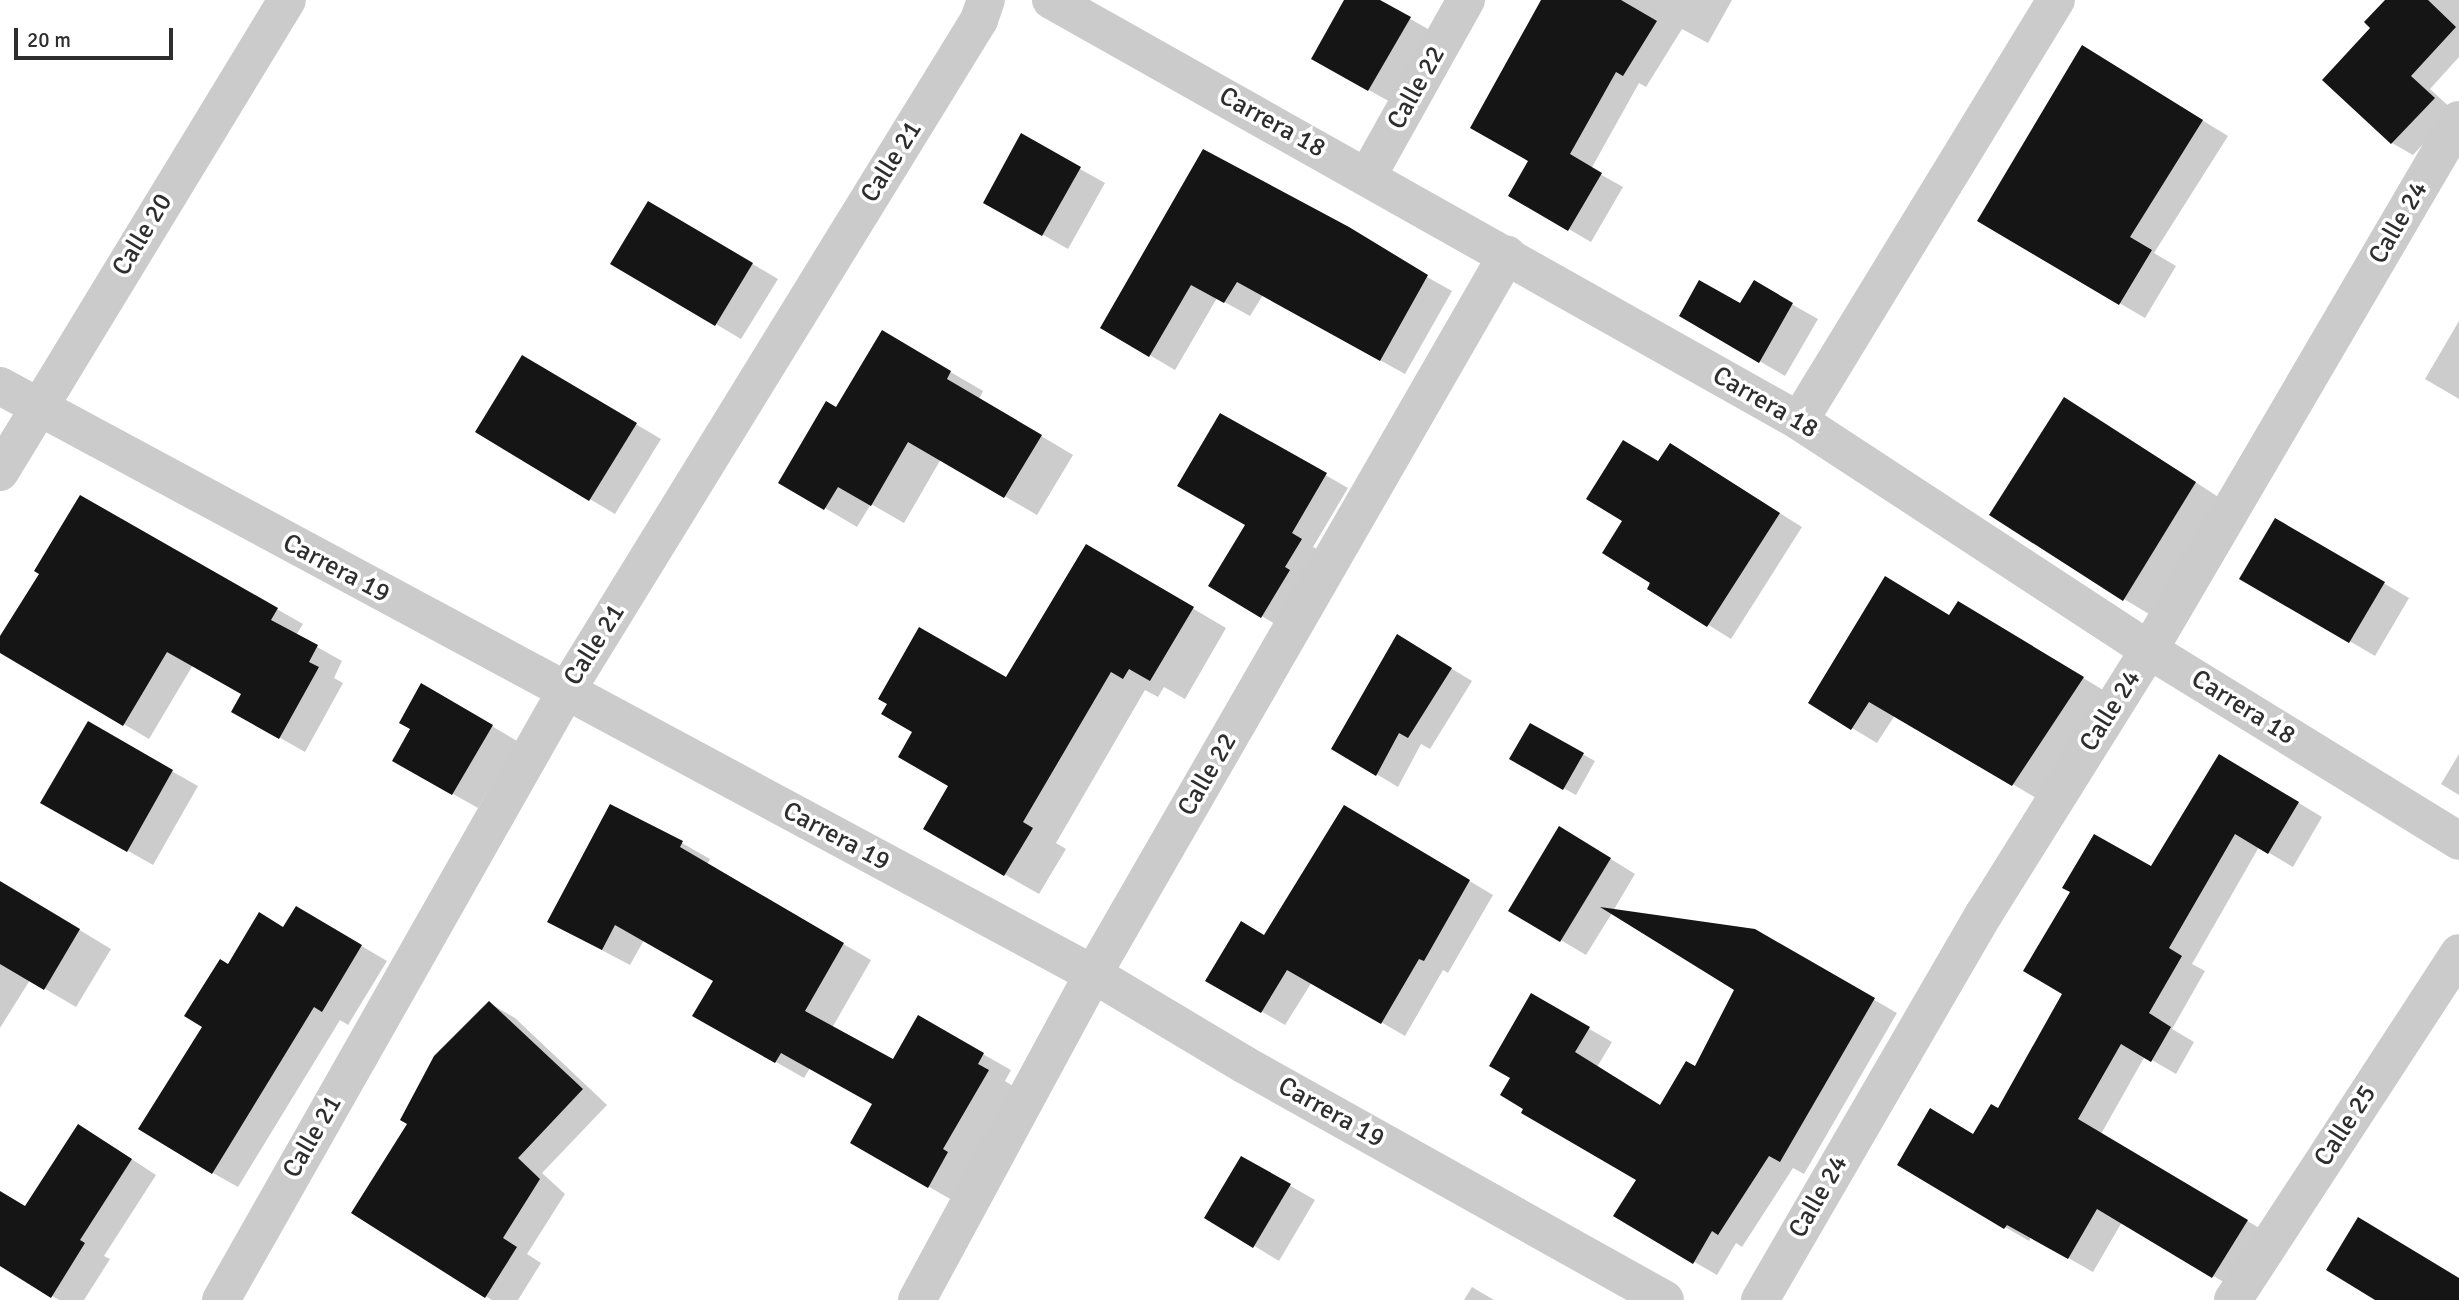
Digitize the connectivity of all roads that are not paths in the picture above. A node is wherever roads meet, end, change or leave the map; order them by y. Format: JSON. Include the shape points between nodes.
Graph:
{"nodes":[{"id":1,"x":287,"y":0,"type":"edge"},
{"id":2,"x":986,"y":0,"type":"edge"},
{"id":3,"x":1051,"y":0,"type":"edge"},
{"id":4,"x":1466,"y":0,"type":"edge"},
{"id":5,"x":2056,"y":0,"type":"edge"},
{"id":6,"x":2459,"y":120,"type":"edge"},
{"id":7,"x":1367,"y":177,"type":"junction"},
{"id":8,"x":1507,"y":255,"type":"junction"},
{"id":9,"x":0,"y":386,"type":"edge"},
{"id":10,"x":38,"y":407,"type":"junction"},
{"id":11,"x":1799,"y":421,"type":"junction"},
{"id":12,"x":0,"y":471,"type":"edge"},
{"id":13,"x":2149,"y":650,"type":"junction"},
{"id":14,"x":565,"y":693,"type":"junction"},
{"id":15,"x":2459,"y":841,"type":"edge"},
{"id":16,"x":2459,"y":953,"type":"edge"},
{"id":17,"x":1093,"y":974,"type":"junction"},
{"id":18,"x":1660,"y":1299,"type":"edge"},
{"id":19,"x":221,"y":1300,"type":"edge"},
{"id":20,"x":917,"y":1300,"type":"edge"},
{"id":21,"x":1760,"y":1300,"type":"edge"},
{"id":22,"x":2233,"y":1300,"type":"edge"}],
"edges":[{"from":1,"to":10,"type":"street","name":"Calle 20"},
{"from":2,"to":14,"type":"street","name":"Calle 21","via":[[972,32]]},
{"from":3,"to":7,"type":"street","name":"Carrera 18"},
{"from":4,"to":7,"type":"street","name":"Calle 22"},
{"from":5,"to":11,"type":"street"},
{"from":6,"to":13,"type":"street","name":"Calle 24"},
{"from":7,"to":8,"type":"street","name":"Carrera 18"},
{"from":8,"to":11,"type":"street","name":"Carrera 18"},
{"from":8,"to":17,"type":"street","name":"Calle 22"},
{"from":9,"to":10,"type":"street","name":"Carrera 19"},
{"from":10,"to":12,"type":"street","name":"Calle 20"},
{"from":10,"to":14,"type":"street","name":"Carrera 19"},
{"from":11,"to":13,"type":"street","name":"Carrera 18"},
{"from":13,"to":15,"type":"street","name":"Carrera 18"},
{"from":13,"to":21,"type":"street","name":"Calle 24","via":[[1984,914]]},
{"from":14,"to":17,"type":"street","name":"Carrera 19"},
{"from":14,"to":19,"type":"street","name":"Calle 21"},
{"from":16,"to":22,"type":"street","name":"Calle 25"},
{"from":17,"to":18,"type":"street","name":"Carrera 19"},
{"from":17,"to":20,"type":"street","name":"Calle 22"}]}
